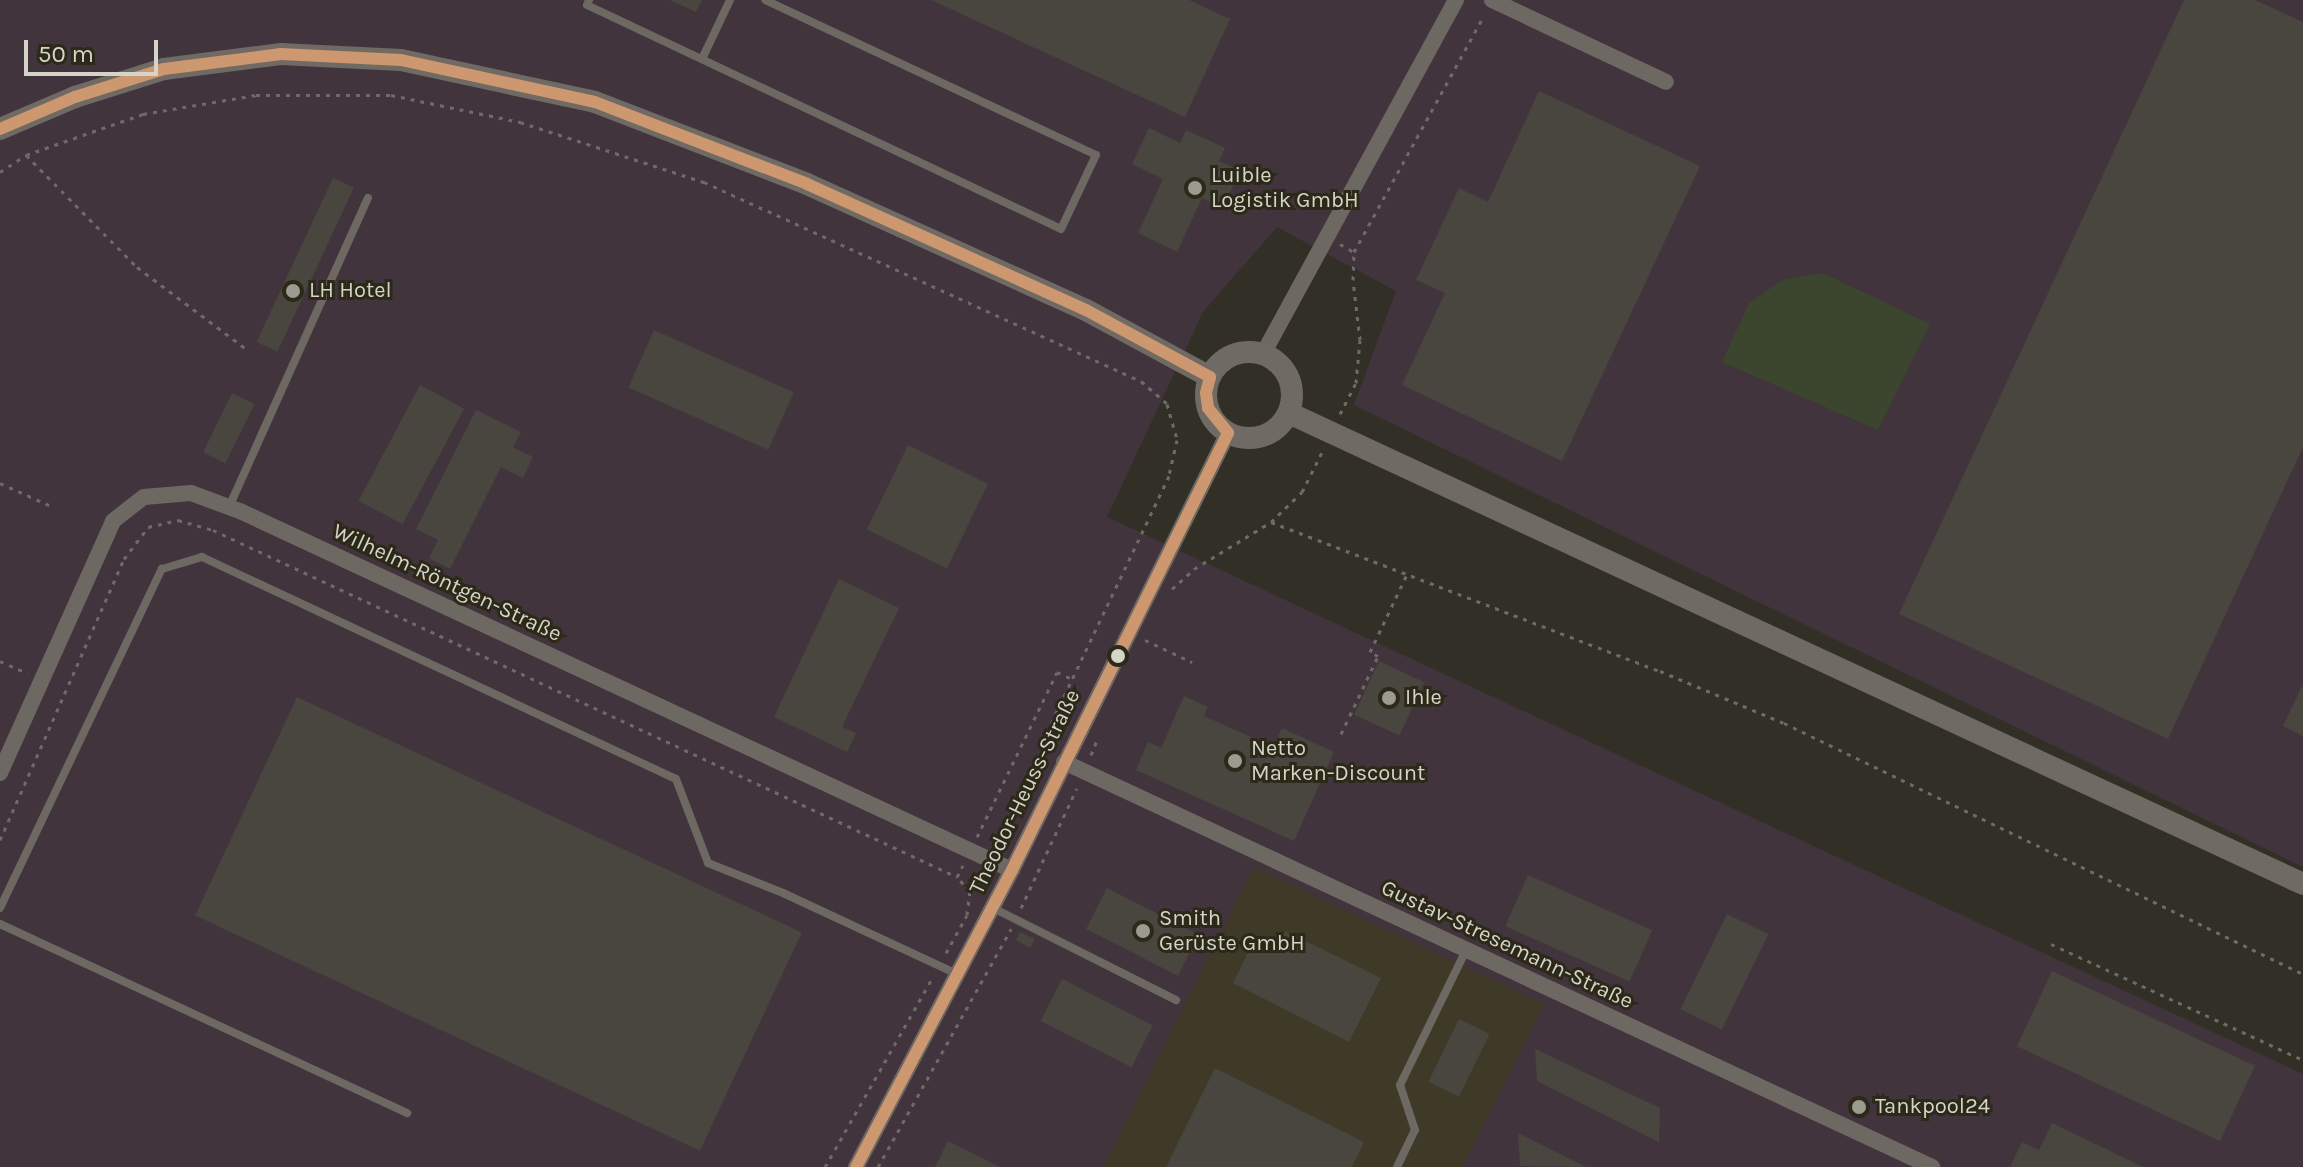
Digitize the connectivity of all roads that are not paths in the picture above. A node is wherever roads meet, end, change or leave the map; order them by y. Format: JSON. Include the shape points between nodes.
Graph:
{"nodes":[{"id":1,"x":589,"y":0,"type":"edge"},
{"id":2,"x":730,"y":0,"type":"edge"},
{"id":3,"x":765,"y":0,"type":"edge"},
{"id":4,"x":1456,"y":0,"type":"edge"},
{"id":5,"x":1493,"y":0,"type":"edge"},
{"id":6,"x":702,"y":59,"type":"junction"},
{"id":7,"x":1666,"y":82,"type":"dead end"},
{"id":8,"x":0,"y":129,"type":"edge"},
{"id":9,"x":368,"y":198,"type":"dead end"},
{"id":10,"x":1263,"y":354,"type":"junction"},
{"id":11,"x":1210,"y":377,"type":"junction"},
{"id":12,"x":1289,"y":413,"type":"junction"},
{"id":13,"x":1228,"y":433,"type":"junction"},
{"id":14,"x":229,"y":507,"type":"junction"},
{"id":15,"x":1064,"y":762,"type":"junction"},
{"id":16,"x":0,"y":773,"type":"edge"},
{"id":17,"x":1012,"y":870,"type":"junction"},
{"id":18,"x":2303,"y":884,"type":"edge"},
{"id":19,"x":0,"y":908,"type":"edge"},
{"id":20,"x":993,"y":908,"type":"junction"},
{"id":21,"x":0,"y":924,"type":"edge"},
{"id":22,"x":1466,"y":950,"type":"junction"},
{"id":23,"x":959,"y":975,"type":"junction"},
{"id":24,"x":1176,"y":1000,"type":"dead end"},
{"id":25,"x":407,"y":1113,"type":"dead end"},
{"id":26,"x":856,"y":1167,"type":"edge"},
{"id":27,"x":1397,"y":1167,"type":"edge"},
{"id":28,"x":1932,"y":1167,"type":"edge"}],
"edges":[{"from":1,"to":6,"type":"lane","via":[[587,5]]},
{"from":2,"to":6,"type":"lane"},
{"from":3,"to":6,"type":"lane","via":[[1096,155],[1061,229]]},
{"from":4,"to":10,"type":"street"},
{"from":5,"to":7,"type":"street"},
{"from":8,"to":11,"type":"main road","via":[[75,97],[164,69],[281,54],[401,60],[595,102],[807,184],[1086,310]]},
{"from":9,"to":14,"type":"lane"},
{"from":10,"to":11,"type":"main road","via":[[1232,355]]},
{"from":10,"to":12,"type":"main road","via":[[1289,378]]},
{"from":11,"to":13,"type":"main road","via":[[1208,408]]},
{"from":12,"to":13,"type":"main road","via":[[1281,425],[1256,438]]},
{"from":12,"to":18,"type":"main road"},
{"from":13,"to":15,"type":"street","name":"Theodor-Heuss-Straße"},
{"from":14,"to":16,"type":"street","name":"Wilhelm-Röntgen-Straße","via":[[191,493],[144,497],[113,521]]},
{"from":14,"to":17,"type":"street","name":"Wilhelm-Röntgen-Straße"},
{"from":15,"to":17,"type":"street","name":"Theodor-Heuss-Straße"},
{"from":15,"to":22,"type":"street","name":"Gustav-Stresemann-Straße"},
{"from":17,"to":20,"type":"street","name":"Theodor-Heuss-Straße"},
{"from":19,"to":23,"type":"lane","via":[[162,569],[202,557],[676,779],[708,863]]},
{"from":20,"to":23,"type":"street","name":"Theodor-Heuss-Straße"},
{"from":20,"to":24,"type":"lane"},
{"from":21,"to":25,"type":"lane"},
{"from":22,"to":27,"type":"lane","via":[[1400,1085],[1415,1130]]},
{"from":22,"to":28,"type":"street","name":"Gustav-Stresemann-Straße"},
{"from":23,"to":26,"type":"street","name":"Theodor-Heuss-Straße"}]}
